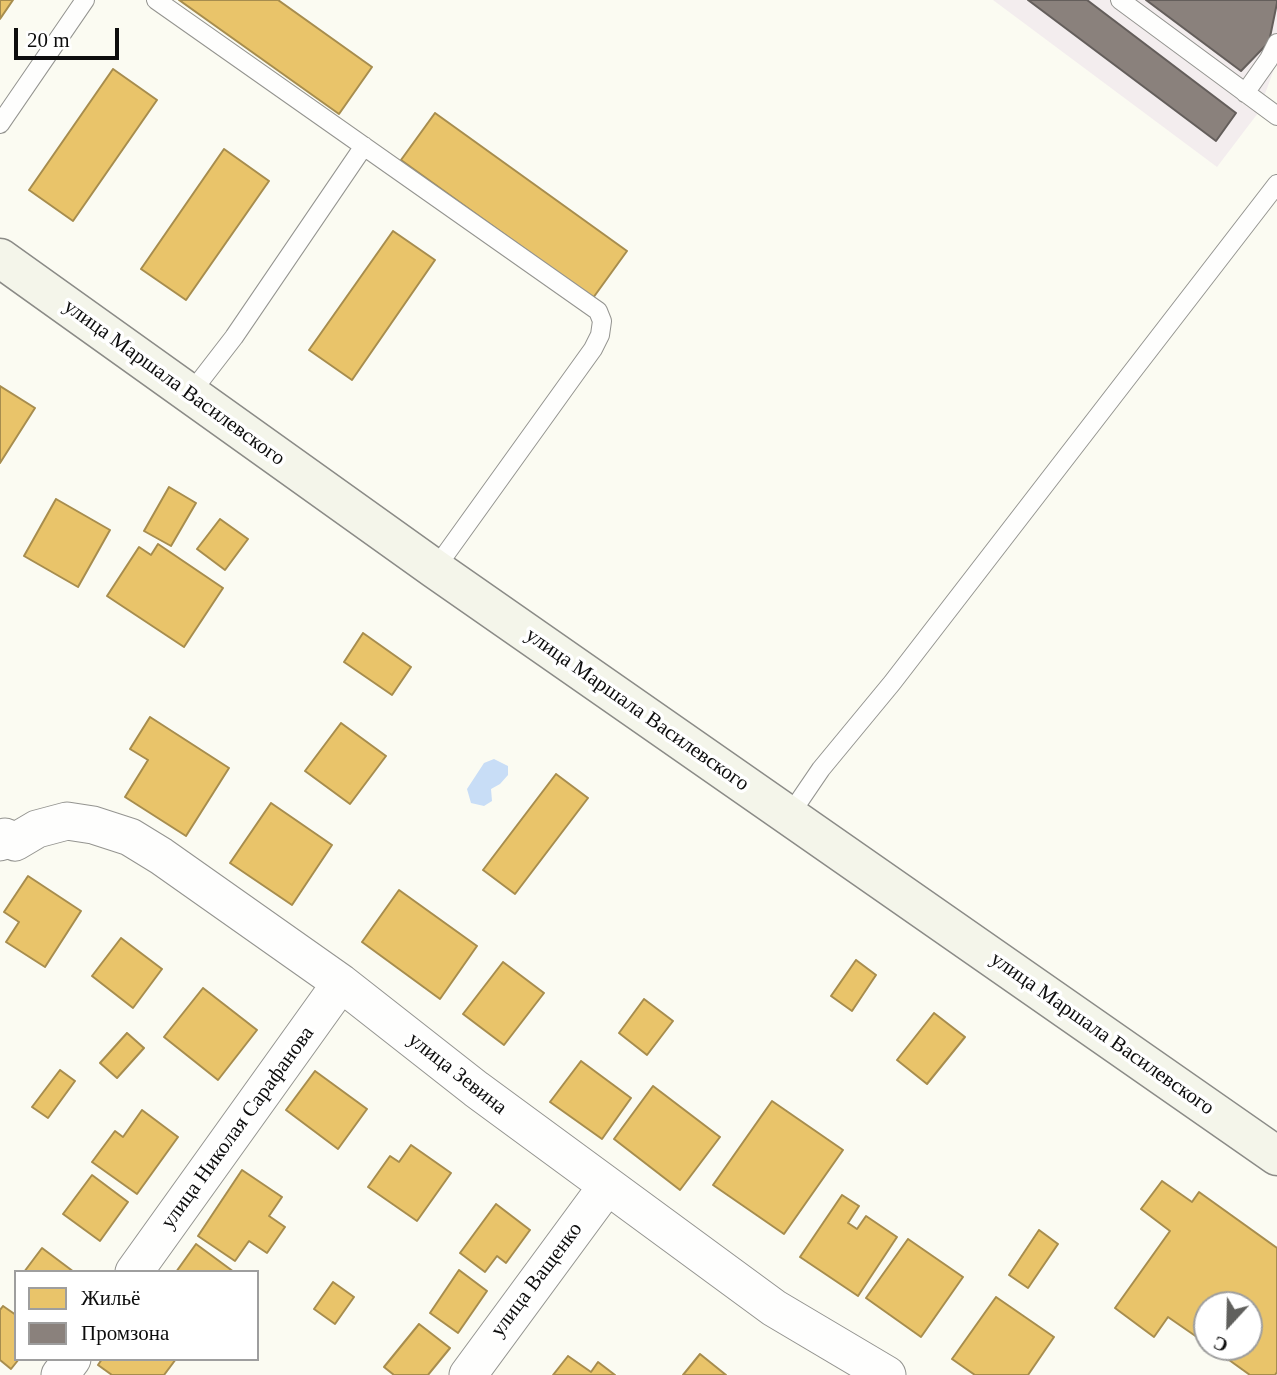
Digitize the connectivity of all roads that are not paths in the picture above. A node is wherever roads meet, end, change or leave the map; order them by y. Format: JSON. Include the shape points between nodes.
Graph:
{"nodes":[{"id":1,"x":85,"y":0,"type":"edge"},
{"id":2,"x":156,"y":0,"type":"edge"},
{"id":3,"x":1120,"y":0,"type":"edge"},
{"id":4,"x":1277,"y":43,"type":"edge"},
{"id":5,"x":1245,"y":93,"type":"junction"},
{"id":6,"x":1277,"y":116,"type":"edge"},
{"id":7,"x":0,"y":124,"type":"edge"},
{"id":8,"x":364,"y":146,"type":"junction"},
{"id":9,"x":1277,"y":184,"type":"edge"},
{"id":10,"x":0,"y":258,"type":"edge"},
{"id":11,"x":190,"y":394,"type":"junction"},
{"id":12,"x":435,"y":569,"type":"junction"},
{"id":13,"x":789,"y":816,"type":"junction"},
{"id":14,"x":7,"y":842,"type":"edge"},
{"id":15,"x":341,"y":983,"type":"junction"},
{"id":16,"x":1277,"y":1156,"type":"edge"},
{"id":17,"x":607,"y":1186,"type":"junction"},
{"id":18,"x":135,"y":1270,"type":"edge"},
{"id":19,"x":468,"y":1375,"type":"edge"},
{"id":20,"x":887,"y":1375,"type":"edge"}],
"edges":[{"from":1,"to":7,"type":"lane"},
{"from":2,"to":8,"type":"lane"},
{"from":3,"to":5,"type":"lane"},
{"from":4,"to":5,"type":"lane"},
{"from":5,"to":6,"type":"lane"},
{"from":8,"to":11,"type":"lane"},
{"from":8,"to":12,"type":"lane","via":[[598,311],[602,321],[593,349]]},
{"from":9,"to":13,"type":"lane"},
{"from":10,"to":11,"type":"main road","name":"улица Маршала Василевского"},
{"from":11,"to":12,"type":"main road","name":"улица Маршала Василевского"},
{"from":12,"to":13,"type":"main road","name":"улица Маршала Василевского"},
{"from":13,"to":16,"type":"main road","name":"улица Маршала Василевского"},
{"from":14,"to":15,"type":"street","name":"улица Зевина","via":[[67,821],[130,837]]},
{"from":15,"to":17,"type":"street","name":"улица Зевина"},
{"from":15,"to":18,"type":"street","name":"улица Николая Сарафанова"},
{"from":17,"to":19,"type":"street","name":"улица Ващенко"},
{"from":17,"to":20,"type":"street","name":"улица Зевина","via":[[774,1308]]}]}
